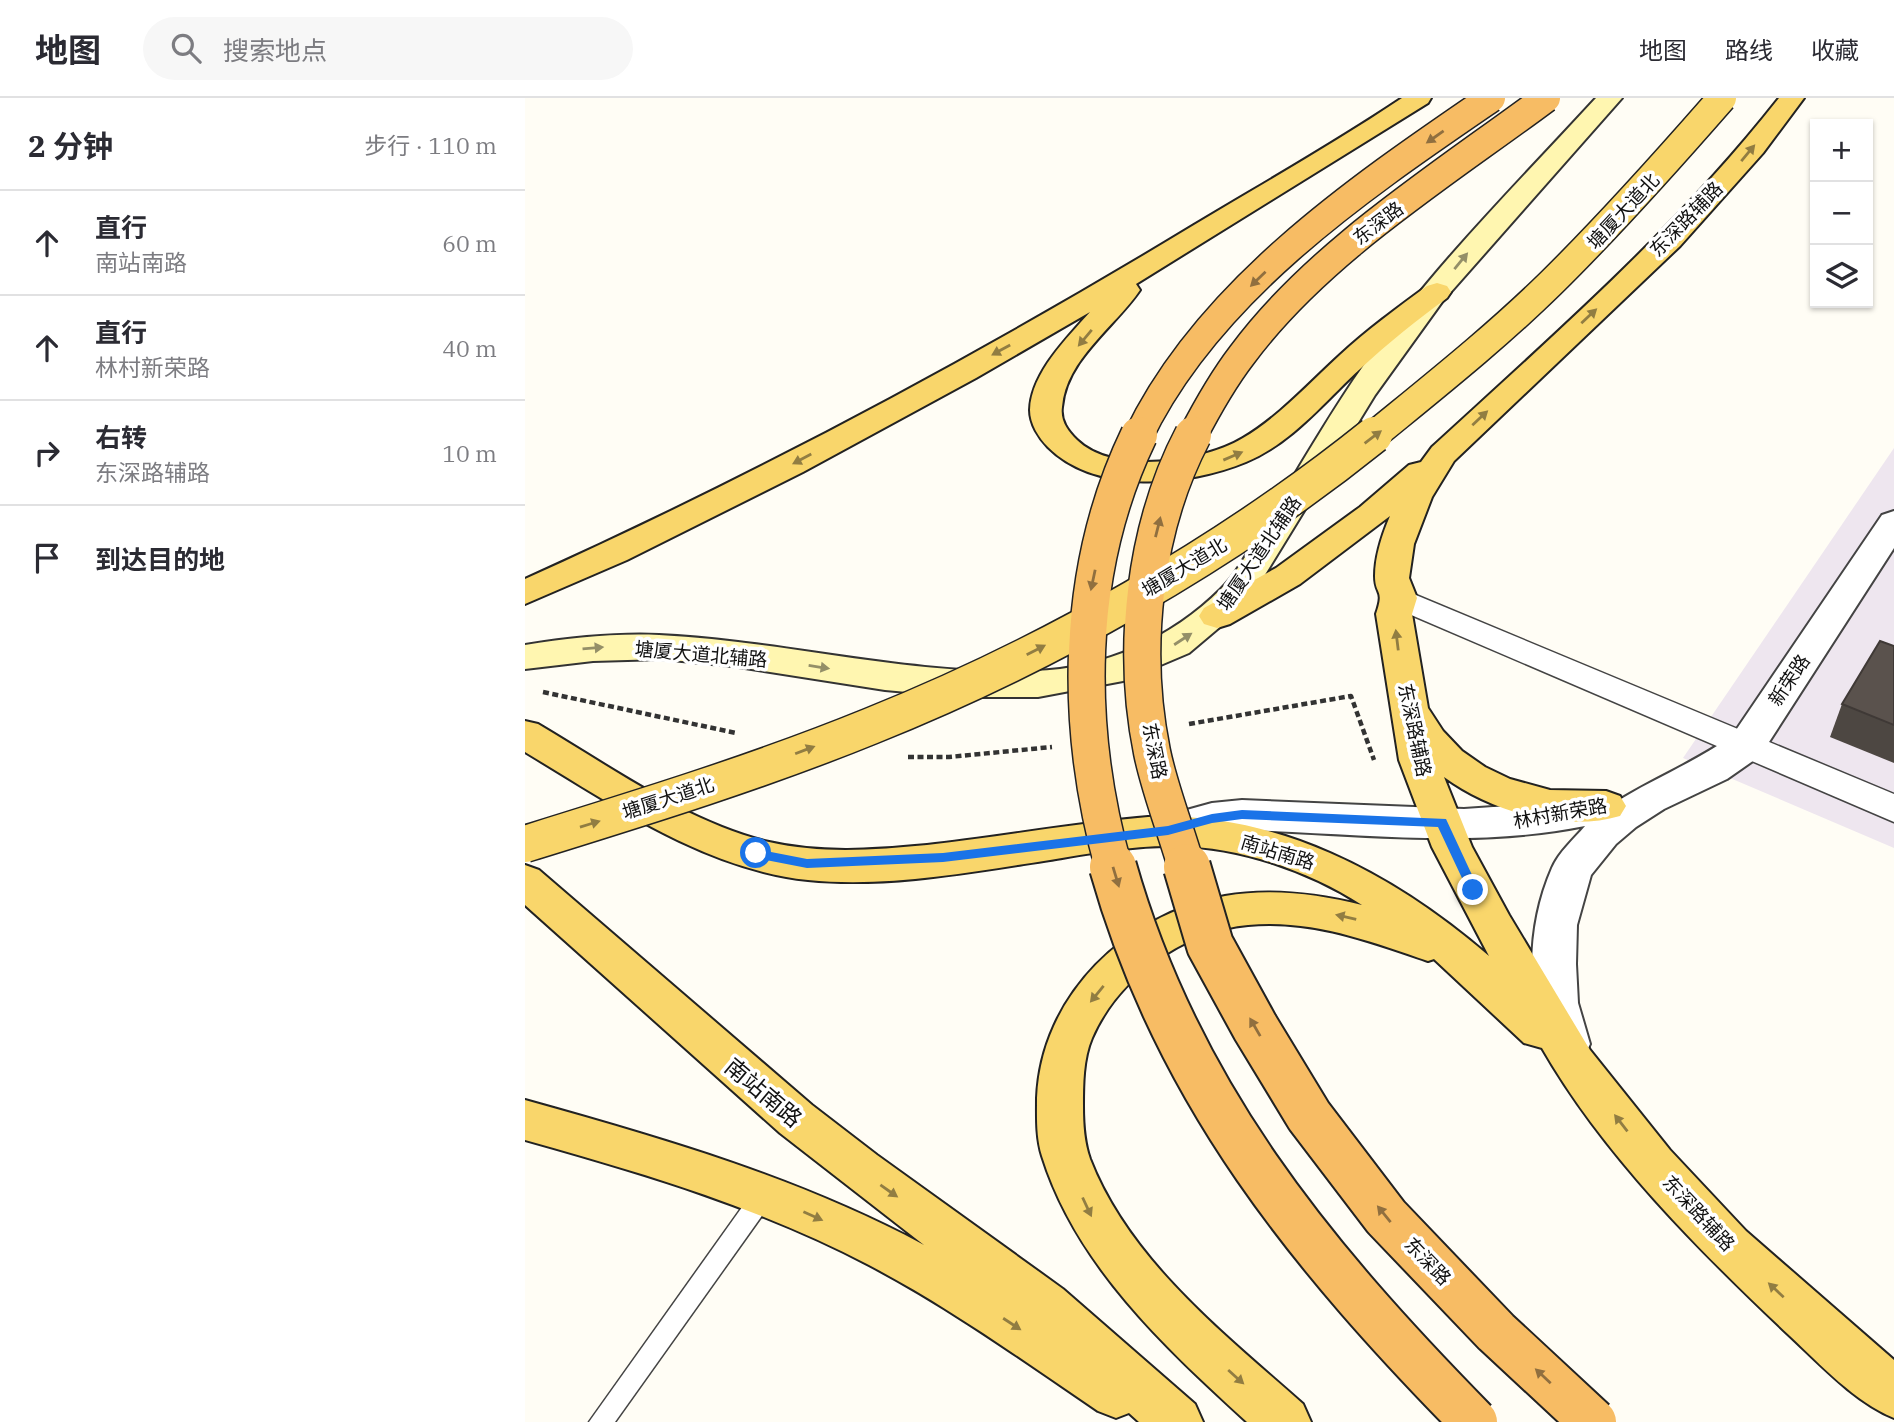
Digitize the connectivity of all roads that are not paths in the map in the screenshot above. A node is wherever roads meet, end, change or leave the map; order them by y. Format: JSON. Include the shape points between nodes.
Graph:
{"nodes":[{"id":1,"x":1419,"y":98,"type":"edge"},
{"id":2,"x":1491,"y":98,"type":"edge"},
{"id":3,"x":1546,"y":98,"type":"edge"},
{"id":4,"x":1610,"y":98,"type":"edge"},
{"id":5,"x":1722,"y":98,"type":"edge"},
{"id":6,"x":1792,"y":98,"type":"edge"},
{"id":7,"x":1146,"y":268,"type":"junction"},
{"id":8,"x":1437,"y":292,"type":"junction"},
{"id":9,"x":1443,"y":454,"type":"junction"},
{"id":10,"x":1894,"y":522,"type":"edge"},
{"id":11,"x":583,"y":567,"type":"junction"},
{"id":12,"x":525,"y":579,"type":"edge"},
{"id":13,"x":525,"y":593,"type":"edge"},
{"id":14,"x":1399,"y":598,"type":"junction"},
{"id":15,"x":1217,"y":616,"type":"junction"},
{"id":16,"x":525,"y":657,"type":"edge"},
{"id":17,"x":1410,"y":707,"type":"junction"},
{"id":18,"x":525,"y":734,"type":"edge"},
{"id":19,"x":1746,"y":746,"type":"junction"},
{"id":20,"x":1650,"y":799,"type":"junction"},
{"id":21,"x":1606,"y":806,"type":"junction"},
{"id":22,"x":1894,"y":809,"type":"edge"},
{"id":23,"x":1442,"y":822,"type":"junction"},
{"id":24,"x":1168,"y":830,"type":"junction"},
{"id":25,"x":525,"y":844,"type":"edge"},
{"id":26,"x":525,"y":881,"type":"edge"},
{"id":27,"x":1476,"y":970,"type":"junction"},
{"id":28,"x":1574,"y":1063,"type":"junction"},
{"id":29,"x":525,"y":1120,"type":"edge"},
{"id":30,"x":763,"y":1196,"type":"junction"},
{"id":31,"x":1894,"y":1393,"type":"edge"},
{"id":32,"x":601,"y":1422,"type":"edge"},
{"id":33,"x":1160,"y":1422,"type":"edge"},
{"id":34,"x":1177,"y":1422,"type":"edge"},
{"id":35,"x":1285,"y":1422,"type":"edge"},
{"id":36,"x":1474,"y":1422,"type":"edge"},
{"id":37,"x":1593,"y":1422,"type":"edge"}],
"edges":[{"from":1,"to":7,"type":"main road"},
{"from":2,"to":36,"type":"highway","name":"东深路","one_way":true,"bridge":true,"via":[[1309,232],[1221,318],[1170,381],[1119,479],[1105,525],[1089,600],[1085,667],[1085,728],[1110,857],[1135,937],[1173,1028],[1227,1122],[1301,1231],[1401,1349]]},
{"from":37,"to":3,"type":"highway","name":"东深路","one_way":true,"bridge":true,"via":[[1496,1332],[1386,1217],[1309,1116],[1255,1027],[1210,945],[1152,752],[1143,677],[1145,611],[1156,531],[1186,448],[1241,354],[1344,248]]},
{"from":8,"to":4,"type":"main road","name":"塘厦大道北辅路","one_way":true},
{"from":25,"to":5,"type":"main road","name":"塘厦大道北","one_way":true,"bridge":true,"via":[[675,797],[918,706],[1099,618],[1270,514],[1408,411],[1475,354],[1592,244]]},
{"from":9,"to":6,"type":"main road","name":"东深路辅路","one_way":true,"via":[[1719,187]]},
{"from":7,"to":8,"type":"main road","one_way":true,"via":[[1061,370],[1046,409],[1050,428],[1060,443],[1103,465],[1130,470],[1191,468],[1255,445],[1378,337]]},
{"from":7,"to":11,"type":"main road","one_way":true,"via":[[827,446]]},
{"from":8,"to":15,"type":"main road","name":"塘厦大道北辅路","via":[[1379,366],[1235,596]]},
{"from":9,"to":14,"type":"main road","name":"东深路辅路","via":[[1419,488],[1396,548],[1392,581]]},
{"from":9,"to":15,"type":"main road","via":[[1288,576]]},
{"from":10,"to":19,"type":"street","name":"新荣路"},
{"from":11,"to":12,"type":"main road"},
{"from":11,"to":13,"type":"main road"},
{"from":17,"to":14,"type":"main road","name":"东深路辅路","one_way":true,"via":[[1394,614]]},
{"from":14,"to":19,"type":"street"},
{"from":16,"to":15,"type":"main road","name":"塘厦大道北辅路","one_way":true,"via":[[611,647],[662,647],[907,681],[968,687],[1027,684],[1078,680],[1127,666],[1177,644]]},
{"from":17,"to":21,"type":"main road","via":[[1420,728],[1450,762],[1491,787],[1549,807]]},
{"from":17,"to":23,"type":"main road","name":"东深路辅路","via":[[1418,760]]},
{"from":18,"to":24,"type":"main road","name":"南站南路","via":[[681,823],[756,853],[807,864],[943,858]]},
{"from":19,"to":20,"type":"street","name":"新荣路","via":[[1713,769]]},
{"from":19,"to":22,"type":"street"},
{"from":20,"to":21,"type":"street","name":"林村新荣路"},
{"from":20,"to":28,"type":"street","name":"林村新荣路","via":[[1602,832],[1572,869],[1564,890],[1556,925],[1556,1003]]},
{"from":21,"to":23,"type":"street","name":"林村新荣路","via":[[1527,822]]},
{"from":23,"to":24,"type":"street","name":"林村新荣路","via":[[1242,815]]},
{"from":23,"to":28,"type":"main road","name":"东深路辅路","via":[[1488,918]]},
{"from":24,"to":27,"type":"main road","name":"南站南路","via":[[1265,846],[1324,866],[1381,895],[1427,926]]},
{"from":26,"to":34,"type":"main road","name":"南站南路","one_way":true,"via":[[796,1119],[1045,1305]]},
{"from":27,"to":28,"type":"main road","name":"南站南路"},
{"from":27,"to":35,"type":"main road","one_way":true,"via":[[1436,947],[1342,915],[1247,909],[1200,920],[1135,952],[1091,1000],[1069,1037],[1060,1079],[1060,1122],[1066,1157],[1090,1215],[1123,1264],[1191,1337]]},
{"from":31,"to":28,"type":"main road","name":"东深路辅路","one_way":true,"via":[[1729,1247],[1653,1164]]},
{"from":29,"to":30,"type":"main road","via":[[703,1173]]},
{"from":30,"to":32,"type":"lane"},
{"from":30,"to":33,"type":"main road","one_way":true,"via":[[885,1249],[973,1299]]}]}
